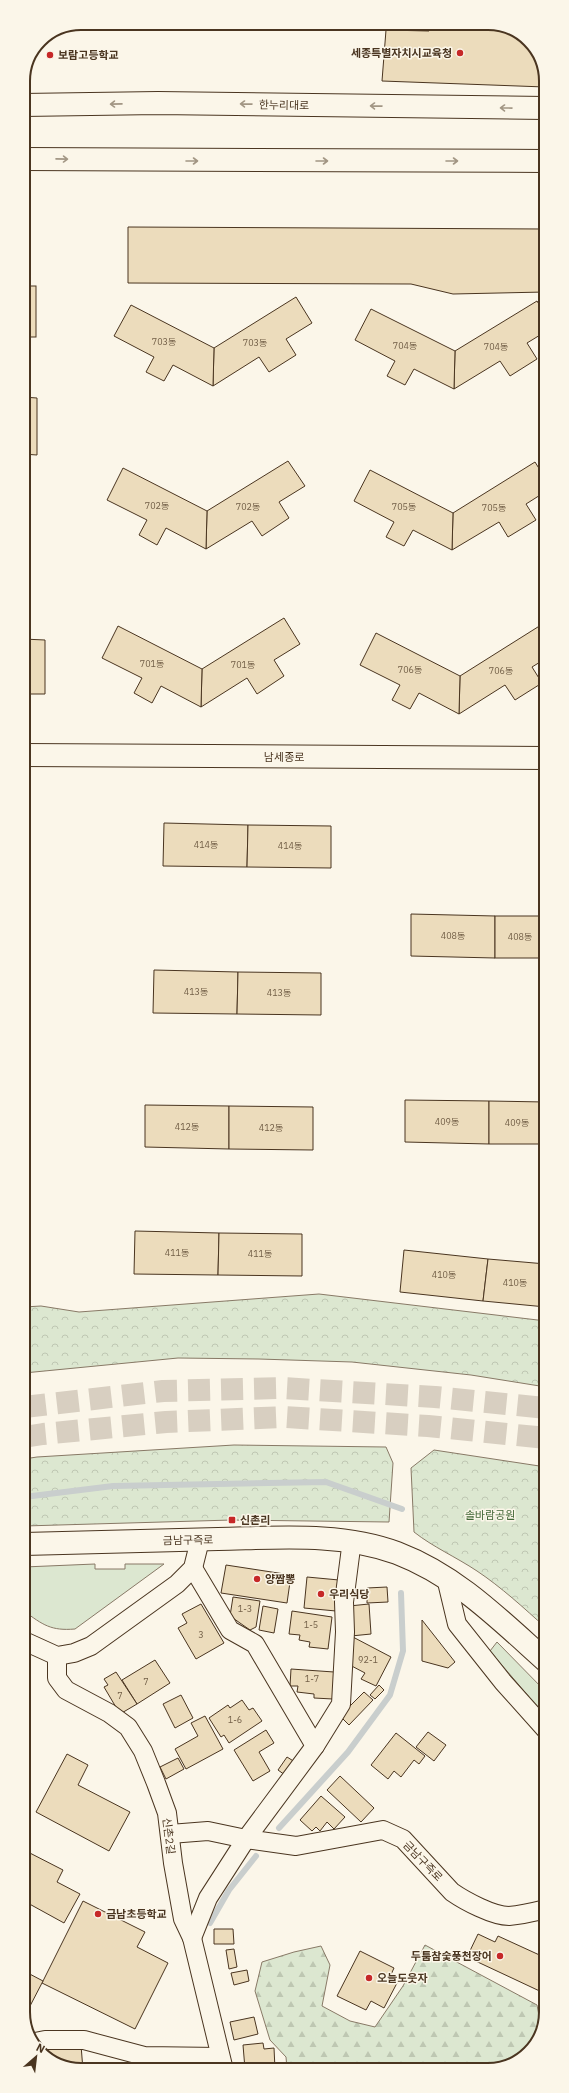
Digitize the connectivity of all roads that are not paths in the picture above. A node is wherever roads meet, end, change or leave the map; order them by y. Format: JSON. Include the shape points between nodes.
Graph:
{"nodes":[{"id":1,"x":30,"y":105,"type":"edge"},
{"id":2,"x":539,"y":108,"type":"edge"},
{"id":3,"x":30,"y":159,"type":"edge"},
{"id":4,"x":539,"y":161,"type":"edge"},
{"id":5,"x":30,"y":755,"type":"edge"},
{"id":6,"x":539,"y":758,"type":"edge"},
{"id":7,"x":200,"y":1540,"type":"junction"},
{"id":8,"x":352,"y":1540,"type":"junction"},
{"id":9,"x":30,"y":1544,"type":"edge"},
{"id":10,"x":193,"y":1568,"type":"junction"},
{"id":11,"x":446,"y":1578,"type":"junction"},
{"id":12,"x":30,"y":1644,"type":"edge"},
{"id":13,"x":539,"y":1655,"type":"edge"},
{"id":14,"x":57,"y":1656,"type":"junction"},
{"id":15,"x":539,"y":1722,"type":"edge"},
{"id":16,"x":315,"y":1746,"type":"junction"},
{"id":17,"x":170,"y":1834,"type":"junction"},
{"id":18,"x":246,"y":1839,"type":"junction"},
{"id":19,"x":539,"y":1910,"type":"edge"},
{"id":20,"x":192,"y":1938,"type":"junction"},
{"id":21,"x":56,"y":2040,"type":"edge"},
{"id":22,"x":222,"y":2063,"type":"edge"}],
"edges":[{"from":2,"to":1,"type":"street","name":"한누리대로","one_way":true,"via":[[158,103]]},
{"from":3,"to":4,"type":"street","one_way":true},
{"from":5,"to":6,"type":"street","name":"남세종로"},
{"from":7,"to":8,"type":"street","name":"금남구즉로"},
{"from":7,"to":9,"type":"street","name":"금남구즉로"},
{"from":7,"to":10,"type":"street"},
{"from":8,"to":11,"type":"street","name":"금남구즉로","via":[[398,1553]]},
{"from":8,"to":16,"type":"street","via":[[344,1602],[341,1704]]},
{"from":10,"to":14,"type":"street","via":[[177,1584],[91,1646],[74,1654]]},
{"from":10,"to":16,"type":"street","via":[[230,1630],[255,1644]]},
{"from":11,"to":13,"type":"street","name":"금남구즉로","via":[[479,1600]]},
{"from":11,"to":15,"type":"street","via":[[457,1624]]},
{"from":12,"to":14,"type":"street"},
{"from":14,"to":17,"type":"street","name":"신촌2길","via":[[56,1678],[66,1690],[109,1713],[128,1727],[156,1782],[167,1814]]},
{"from":16,"to":18,"type":"street"},
{"from":17,"to":18,"type":"street","name":"금남구즉로","via":[[208,1831]]},
{"from":17,"to":20,"type":"street","name":"신촌2길","via":[[183,1919]]},
{"from":18,"to":19,"type":"street","name":"금남구즉로","via":[[296,1846],[383,1830],[403,1839],[452,1892],[462,1899],[508,1916]]},
{"from":18,"to":20,"type":"street","via":[[208,1898]]},
{"from":20,"to":22,"type":"street","name":"신촌2길"},
{"from":21,"to":22,"type":"street","name":"신촌2길","via":[[84,2040],[144,2056]]}]}
